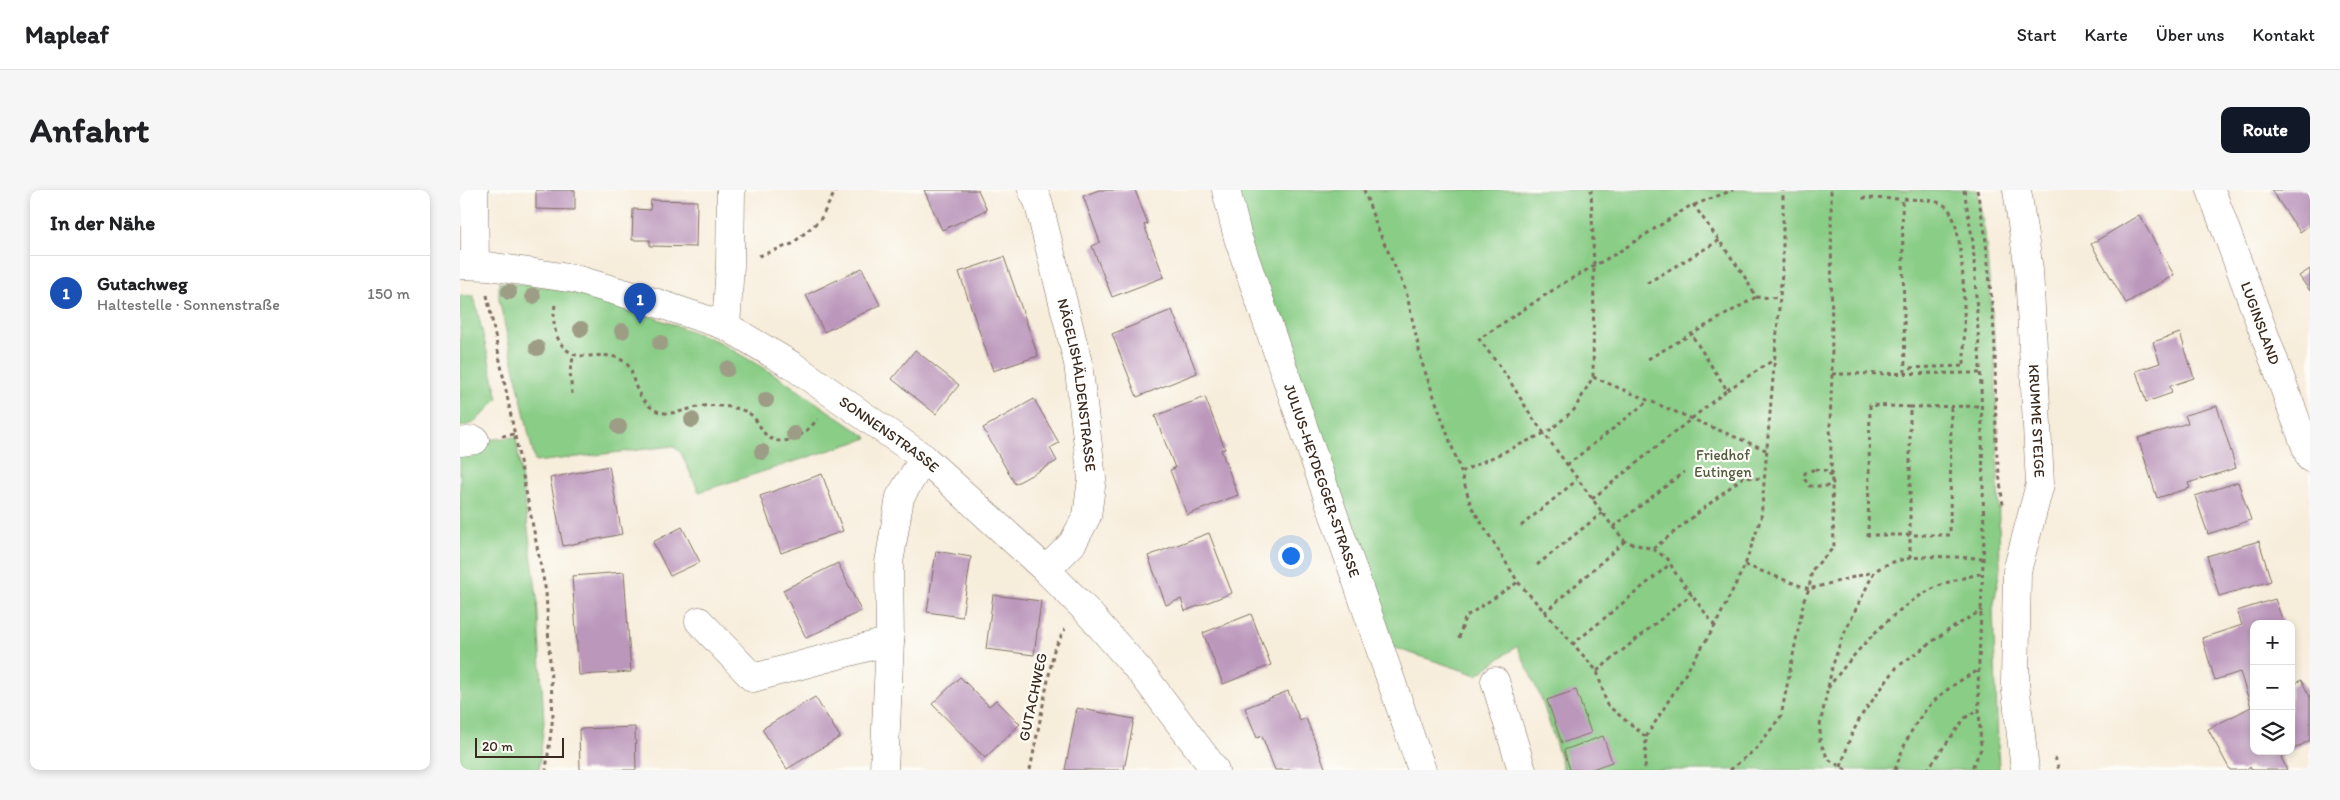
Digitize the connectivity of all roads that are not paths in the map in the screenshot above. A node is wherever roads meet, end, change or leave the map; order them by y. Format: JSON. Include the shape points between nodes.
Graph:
{"nodes":[{"id":1,"x":474,"y":190,"type":"edge"},
{"id":2,"x":731,"y":190,"type":"edge"},
{"id":3,"x":1032,"y":190,"type":"edge"},
{"id":4,"x":1226,"y":190,"type":"edge"},
{"id":5,"x":2017,"y":190,"type":"edge"},
{"id":6,"x":2211,"y":190,"type":"edge"},
{"id":7,"x":474,"y":265,"type":"edge"},
{"id":8,"x":726,"y":326,"type":"junction"},
{"id":9,"x":924,"y":458,"type":"junction"},
{"id":10,"x":2310,"y":458,"type":"edge"},
{"id":11,"x":1046,"y":570,"type":"junction"},
{"id":12,"x":699,"y":621,"type":"dead end"},
{"id":13,"x":890,"y":641,"type":"junction"},
{"id":14,"x":1495,"y":680,"type":"dead end"},
{"id":15,"x":884,"y":770,"type":"edge"},
{"id":16,"x":1215,"y":770,"type":"edge"},
{"id":17,"x":1422,"y":770,"type":"edge"},
{"id":18,"x":1522,"y":770,"type":"edge"},
{"id":19,"x":2025,"y":770,"type":"edge"}],
"edges":[{"from":1,"to":7,"type":"street"},
{"from":2,"to":8,"type":"street"},
{"from":3,"to":11,"type":"street","name":"NÄGELISHÄLDENSTRASSE","via":[[1038,201],[1078,363],[1092,479],[1087,516],[1072,544]]},
{"from":4,"to":17,"type":"street","name":"JULIUS-HEYDEGGER-STRASSE","via":[[1238,238]]},
{"from":5,"to":19,"type":"street","name":"KRUMME STEIGE","via":[[2029,270],[2040,484],[2017,571],[2015,683]]},
{"from":6,"to":10,"type":"street","name":"LUGINSLAND"},
{"from":7,"to":8,"type":"street","name":"SONNENSTRASSE","via":[[575,279]]},
{"from":8,"to":9,"type":"street","name":"SONNENSTRASSE","via":[[793,366]]},
{"from":9,"to":11,"type":"street","name":"SONNENSTRASSE"},
{"from":9,"to":13,"type":"street","via":[[900,497],[889,563]]},
{"from":11,"to":16,"type":"street","name":"SONNENSTRASSE","via":[[1144,676]]},
{"from":12,"to":13,"type":"street","via":[[753,678]]},
{"from":13,"to":15,"type":"street"},
{"from":14,"to":18,"type":"street"}]}
